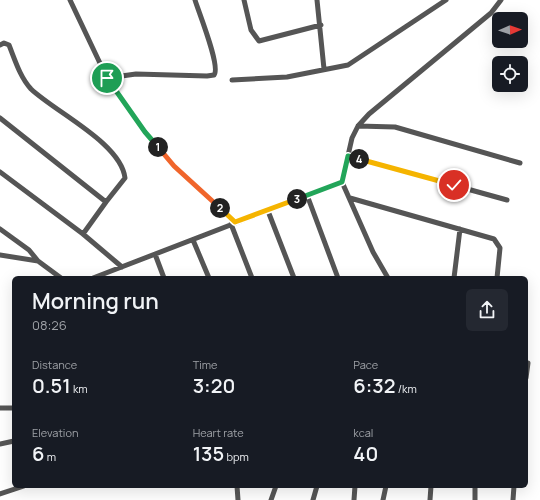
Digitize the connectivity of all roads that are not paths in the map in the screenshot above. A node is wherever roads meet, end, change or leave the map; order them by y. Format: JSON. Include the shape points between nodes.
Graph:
{"nodes":[{"id":1,"x":70,"y":0,"type":"edge"},
{"id":2,"x":195,"y":0,"type":"edge"},
{"id":3,"x":244,"y":0,"type":"edge"},
{"id":4,"x":317,"y":0,"type":"edge"},
{"id":5,"x":446,"y":0,"type":"edge"},
{"id":6,"x":501,"y":0,"type":"edge"},
{"id":7,"x":321,"y":26,"type":"junction"},
{"id":8,"x":0,"y":45,"type":"edge"},
{"id":9,"x":324,"y":69,"type":"junction"},
{"id":10,"x":107,"y":78,"type":"junction"},
{"id":11,"x":232,"y":80,"type":"dead end"},
{"id":12,"x":0,"y":118,"type":"edge"},
{"id":13,"x":358,"y":126,"type":"junction"},
{"id":14,"x":348,"y":156,"type":"junction"},
{"id":15,"x":520,"y":163,"type":"dead end"},
{"id":16,"x":0,"y":172,"type":"edge"},
{"id":17,"x":342,"y":182,"type":"junction"},
{"id":18,"x":307,"y":195,"type":"junction"},
{"id":19,"x":350,"y":198,"type":"junction"},
{"id":20,"x":507,"y":200,"type":"dead end"},
{"id":21,"x":106,"y":202,"type":"junction"},
{"id":22,"x":268,"y":211,"type":"junction"},
{"id":23,"x":233,"y":223,"type":"junction"},
{"id":24,"x":0,"y":229,"type":"edge"},
{"id":25,"x":460,"y":229,"type":"junction"},
{"id":26,"x":83,"y":234,"type":"junction"},
{"id":27,"x":193,"y":240,"type":"junction"},
{"id":28,"x":155,"y":254,"type":"junction"},
{"id":29,"x":0,"y":255,"type":"edge"},
{"id":30,"x":38,"y":261,"type":"junction"},
{"id":31,"x":122,"y":267,"type":"junction"},
{"id":32,"x":58,"y":276,"type":"edge"},
{"id":33,"x":110,"y":276,"type":"edge"},
{"id":34,"x":163,"y":276,"type":"edge"},
{"id":35,"x":208,"y":276,"type":"edge"},
{"id":36,"x":251,"y":276,"type":"edge"},
{"id":37,"x":293,"y":276,"type":"edge"},
{"id":38,"x":337,"y":276,"type":"edge"},
{"id":39,"x":387,"y":276,"type":"edge"},
{"id":40,"x":454,"y":276,"type":"edge"},
{"id":41,"x":497,"y":276,"type":"edge"},
{"id":42,"x":0,"y":408,"type":"edge"},
{"id":43,"x":12,"y":408,"type":"edge"},
{"id":44,"x":12,"y":441,"type":"edge"},
{"id":45,"x":0,"y":444,"type":"edge"},
{"id":46,"x":18,"y":488,"type":"edge"},
{"id":47,"x":237,"y":488,"type":"edge"},
{"id":48,"x":275,"y":488,"type":"edge"},
{"id":49,"x":316,"y":488,"type":"edge"},
{"id":50,"x":355,"y":488,"type":"edge"},
{"id":51,"x":386,"y":488,"type":"edge"},
{"id":52,"x":431,"y":488,"type":"edge"},
{"id":53,"x":475,"y":488,"type":"edge"},
{"id":54,"x":514,"y":488,"type":"edge"},
{"id":55,"x":0,"y":494,"type":"edge"},
{"id":56,"x":238,"y":500,"type":"edge"},
{"id":57,"x":271,"y":500,"type":"edge"},
{"id":58,"x":313,"y":500,"type":"edge"},
{"id":59,"x":354,"y":500,"type":"edge"},
{"id":60,"x":383,"y":500,"type":"edge"},
{"id":61,"x":430,"y":500,"type":"edge"},
{"id":62,"x":476,"y":500,"type":"edge"},
{"id":63,"x":513,"y":500,"type":"edge"}],
"edges":[{"from":1,"to":10,"type":"street"},
{"from":2,"to":10,"type":"street","via":[[214,57],[214,75],[136,74]]},
{"from":3,"to":7,"type":"street","via":[[251,30],[259,41]]},
{"from":4,"to":7,"type":"street"},
{"from":5,"to":9,"type":"street","via":[[404,26],[356,61],[341,67]]},
{"from":6,"to":13,"type":"street","via":[[491,13],[369,114]]},
{"from":7,"to":9,"type":"street"},
{"from":8,"to":21,"type":"street","via":[[9,45],[22,77],[33,90],[110,150],[124,178]]},
{"from":9,"to":11,"type":"street","via":[[275,78]]},
{"from":10,"to":23,"type":"street","via":[[145,132],[174,166]]},
{"from":12,"to":21,"type":"street"},
{"from":13,"to":14,"type":"street"},
{"from":13,"to":15,"type":"street","via":[[395,127]]},
{"from":14,"to":17,"type":"street"},
{"from":14,"to":20,"type":"street"},
{"from":16,"to":26,"type":"street"},
{"from":17,"to":18,"type":"street"},
{"from":17,"to":19,"type":"street"},
{"from":18,"to":22,"type":"street"},
{"from":18,"to":38,"type":"street"},
{"from":19,"to":25,"type":"street"},
{"from":19,"to":39,"type":"street","via":[[366,239]]},
{"from":21,"to":26,"type":"street"},
{"from":22,"to":23,"type":"street"},
{"from":22,"to":37,"type":"street"},
{"from":23,"to":27,"type":"street"},
{"from":23,"to":36,"type":"street"},
{"from":24,"to":30,"type":"street","via":[[29,250]]},
{"from":25,"to":40,"type":"street"},
{"from":25,"to":41,"type":"street","via":[[494,238],[498,243],[500,248]]},
{"from":26,"to":31,"type":"street"},
{"from":27,"to":28,"type":"street"},
{"from":27,"to":35,"type":"street"},
{"from":28,"to":31,"type":"street"},
{"from":28,"to":34,"type":"street"},
{"from":29,"to":30,"type":"street"},
{"from":30,"to":32,"type":"street"},
{"from":31,"to":33,"type":"street"},
{"from":42,"to":43,"type":"street"},
{"from":44,"to":45,"type":"street"},
{"from":46,"to":55,"type":"street"},
{"from":47,"to":56,"type":"street"},
{"from":48,"to":57,"type":"street"},
{"from":49,"to":58,"type":"street"},
{"from":50,"to":59,"type":"street"},
{"from":51,"to":60,"type":"street"},
{"from":52,"to":61,"type":"street"},
{"from":53,"to":62,"type":"street"},
{"from":54,"to":63,"type":"street"}]}
